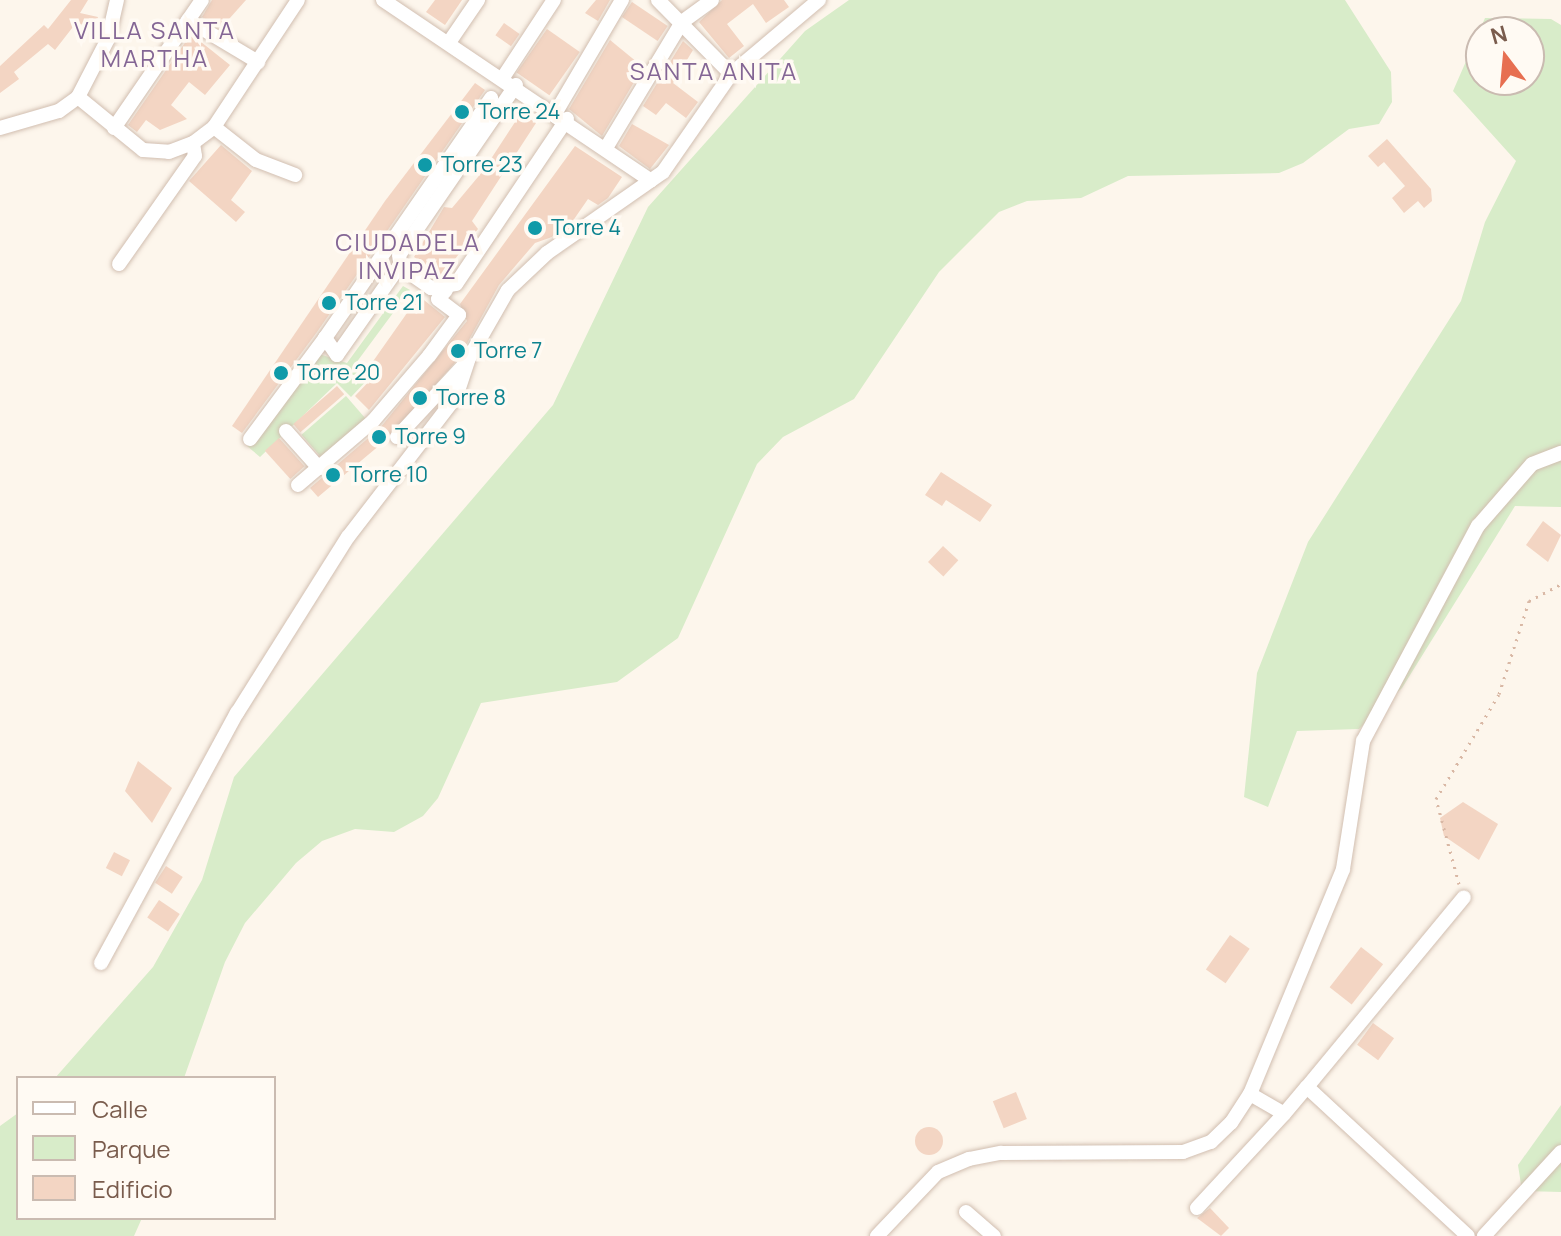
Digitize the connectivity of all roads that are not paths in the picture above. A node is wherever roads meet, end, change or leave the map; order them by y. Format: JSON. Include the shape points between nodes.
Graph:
{"nodes":[{"id":1,"x":117,"y":0,"type":"edge"},
{"id":2,"x":202,"y":0,"type":"edge"},
{"id":3,"x":298,"y":0,"type":"edge"},
{"id":4,"x":383,"y":0,"type":"edge"},
{"id":5,"x":478,"y":0,"type":"edge"},
{"id":6,"x":554,"y":0,"type":"edge"},
{"id":7,"x":622,"y":0,"type":"edge"},
{"id":8,"x":658,"y":0,"type":"edge"},
{"id":9,"x":712,"y":0,"type":"edge"},
{"id":10,"x":819,"y":0,"type":"edge"},
{"id":11,"x":404,"y":5,"type":"edge"},
{"id":12,"x":188,"y":20,"type":"junction"},
{"id":13,"x":682,"y":22,"type":"junction"},
{"id":14,"x":450,"y":41,"type":"junction"},
{"id":15,"x":258,"y":62,"type":"junction"},
{"id":16,"x":731,"y":74,"type":"junction"},
{"id":17,"x":510,"y":80,"type":"junction"},
{"id":18,"x":78,"y":97,"type":"junction"},
{"id":19,"x":491,"y":98,"type":"dead end"},
{"id":20,"x":562,"y":115,"type":"junction"},
{"id":21,"x":214,"y":127,"type":"junction"},
{"id":22,"x":0,"y":128,"type":"edge"},
{"id":23,"x":114,"y":128,"type":"junction"},
{"id":24,"x":193,"y":143,"type":"junction"},
{"id":25,"x":606,"y":148,"type":"junction"},
{"id":26,"x":295,"y":175,"type":"dead end"},
{"id":27,"x":651,"y":181,"type":"junction"},
{"id":28,"x":119,"y":264,"type":"dead end"},
{"id":29,"x":400,"y":265,"type":"junction"},
{"id":30,"x":446,"y":290,"type":"junction"},
{"id":31,"x":325,"y":338,"type":"junction"},
{"id":32,"x":315,"y":351,"type":"junction"},
{"id":33,"x":337,"y":355,"type":"junction"},
{"id":34,"x":469,"y":358,"type":"junction"},
{"id":35,"x":286,"y":431,"type":"dead end"},
{"id":36,"x":397,"y":437,"type":"dead end"},
{"id":37,"x":250,"y":439,"type":"dead end"},
{"id":38,"x":1561,"y":453,"type":"edge"},
{"id":39,"x":319,"y":468,"type":"junction"},
{"id":40,"x":298,"y":485,"type":"dead end"},
{"id":41,"x":1464,"y":897,"type":"road end"},
{"id":42,"x":101,"y":963,"type":"dead end"},
{"id":43,"x":1307,"y":1087,"type":"junction"},
{"id":44,"x":1250,"y":1094,"type":"junction"},
{"id":45,"x":1284,"y":1114,"type":"junction"},
{"id":46,"x":1561,"y":1152,"type":"edge"},
{"id":47,"x":1197,"y":1208,"type":"dead end"},
{"id":48,"x":966,"y":1212,"type":"dead end"},
{"id":49,"x":877,"y":1236,"type":"edge"},
{"id":50,"x":994,"y":1236,"type":"edge"},
{"id":51,"x":1468,"y":1236,"type":"edge"},
{"id":52,"x":1484,"y":1236,"type":"edge"}],
"edges":[{"from":1,"to":18,"type":"street","via":[[108,39]]},
{"from":2,"to":12,"type":"street"},
{"from":3,"to":15,"type":"street"},
{"from":4,"to":11,"type":"street"},
{"from":5,"to":14,"type":"street"},
{"from":6,"to":17,"type":"street"},
{"from":7,"to":20,"type":"street"},
{"from":8,"to":13,"type":"street"},
{"from":9,"to":13,"type":"street"},
{"from":10,"to":16,"type":"street"},
{"from":11,"to":14,"type":"street"},
{"from":12,"to":15,"type":"street"},
{"from":12,"to":23,"type":"street"},
{"from":13,"to":16,"type":"street"},
{"from":13,"to":25,"type":"street"},
{"from":14,"to":17,"type":"street"},
{"from":15,"to":21,"type":"street"},
{"from":16,"to":27,"type":"street"},
{"from":17,"to":20,"type":"street"},
{"from":17,"to":29,"type":"street","via":[[401,251]]},
{"from":18,"to":22,"type":"street","via":[[59,111]]},
{"from":18,"to":23,"type":"street"},
{"from":19,"to":31,"type":"street"},
{"from":20,"to":25,"type":"street"},
{"from":20,"to":30,"type":"street"},
{"from":21,"to":24,"type":"street"},
{"from":21,"to":26,"type":"street","via":[[256,160]]},
{"from":23,"to":24,"type":"street","via":[[143,150],[169,152]]},
{"from":24,"to":28,"type":"street","via":[[195,156]]},
{"from":25,"to":27,"type":"street"},
{"from":27,"to":34,"type":"street","via":[[558,245],[508,290]]},
{"from":29,"to":30,"type":"street","via":[[431,288]]},
{"from":29,"to":33,"type":"street"},
{"from":30,"to":39,"type":"street","via":[[438,299],[459,315],[397,395]]},
{"from":31,"to":32,"type":"street"},
{"from":31,"to":33,"type":"street"},
{"from":32,"to":33,"type":"street"},
{"from":32,"to":37,"type":"street"},
{"from":34,"to":36,"type":"street"},
{"from":34,"to":42,"type":"street","via":[[456,397],[348,537],[237,713]]},
{"from":35,"to":39,"type":"street"},
{"from":38,"to":44,"type":"street","via":[[1532,464],[1478,526],[1363,741],[1343,869]]},
{"from":39,"to":40,"type":"street"},
{"from":41,"to":43,"type":"street"},
{"from":43,"to":45,"type":"street"},
{"from":43,"to":51,"type":"street"},
{"from":44,"to":45,"type":"street"},
{"from":44,"to":49,"type":"street","via":[[1211,1142],[1183,1152],[1001,1153],[969,1159],[938,1172]]},
{"from":45,"to":47,"type":"street"},
{"from":46,"to":52,"type":"street"},
{"from":48,"to":50,"type":"street"}]}
